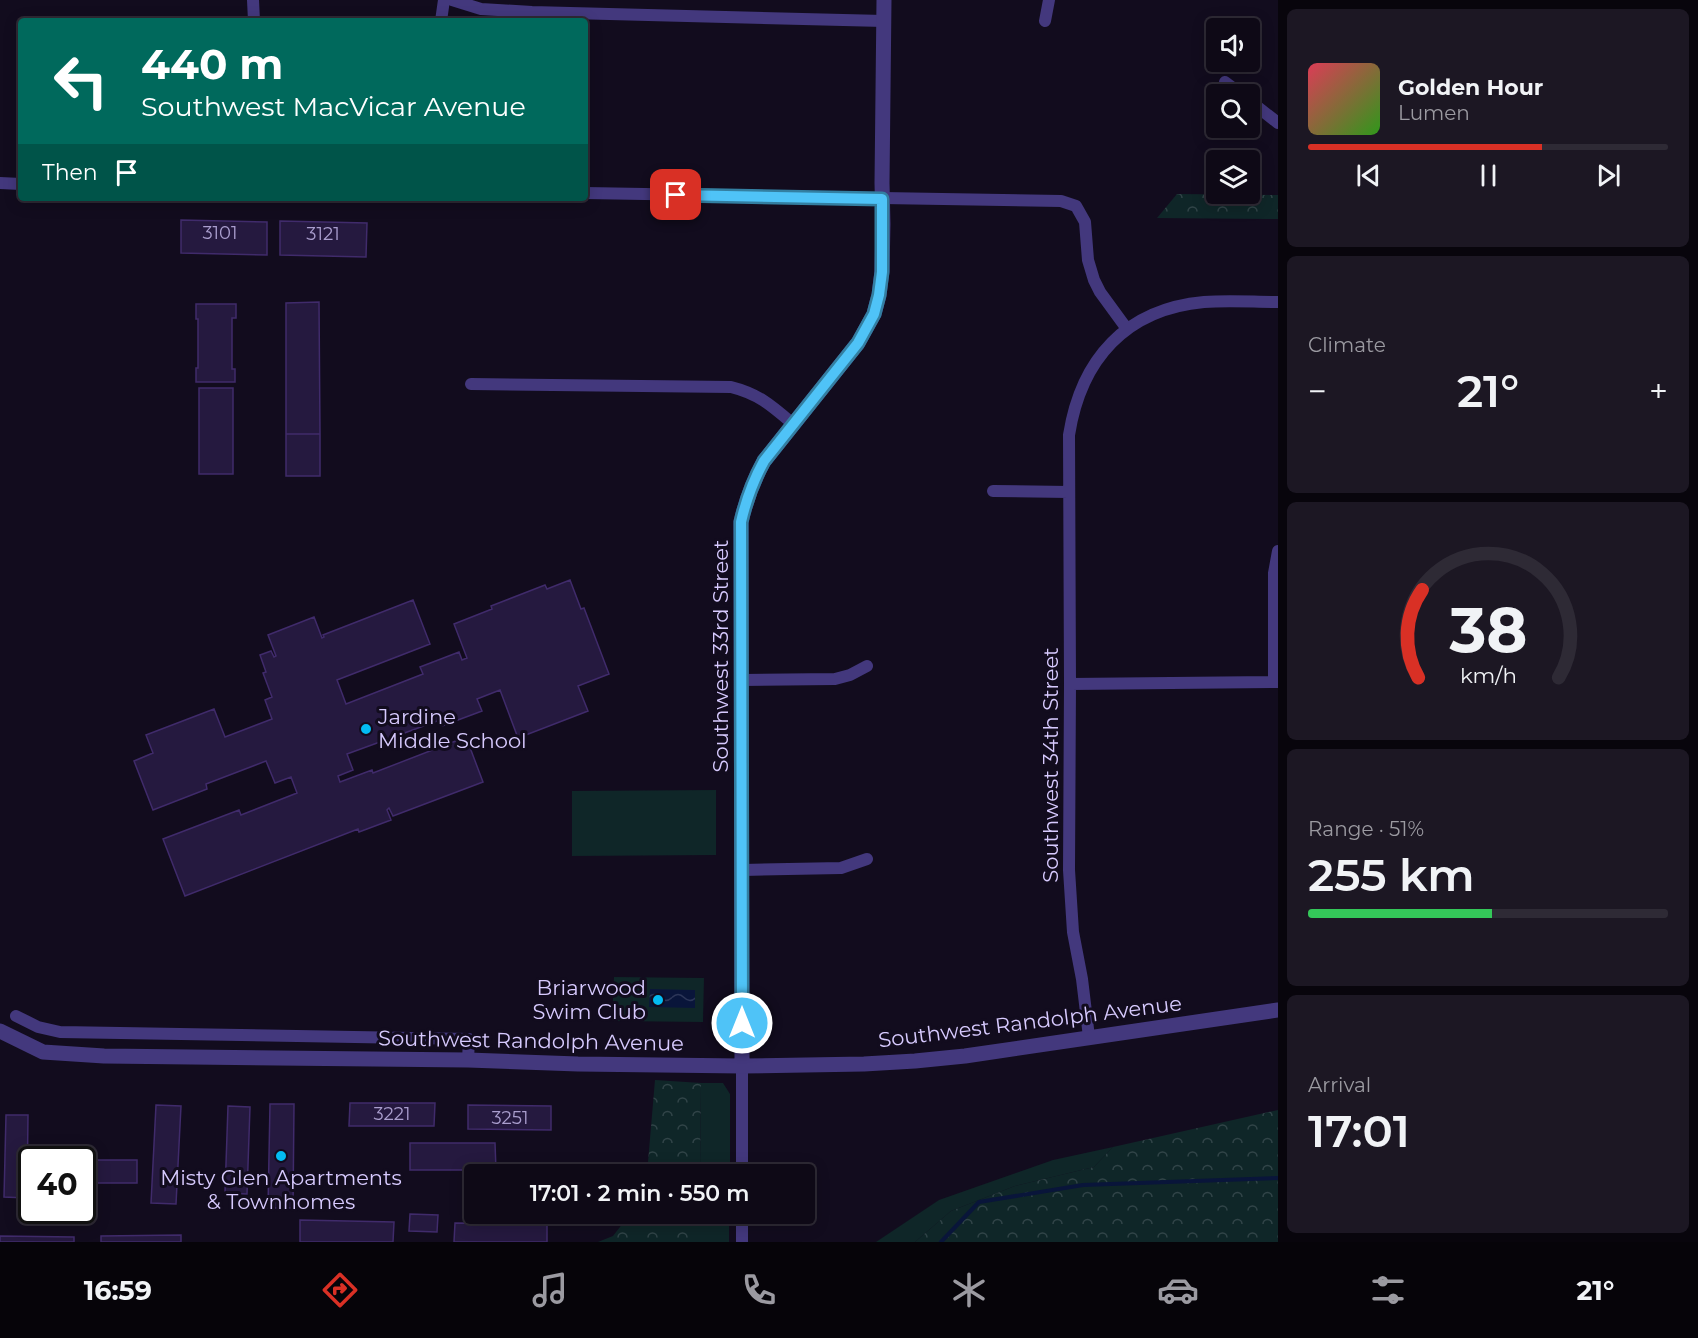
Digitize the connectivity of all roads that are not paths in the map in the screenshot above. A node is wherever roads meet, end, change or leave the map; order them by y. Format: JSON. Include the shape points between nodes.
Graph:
{"nodes":[{"id":1,"x":253,"y":0,"type":"edge"},
{"id":2,"x":444,"y":0,"type":"edge"},
{"id":3,"x":452,"y":0,"type":"edge"},
{"id":4,"x":884,"y":0,"type":"edge"},
{"id":5,"x":1049,"y":0,"type":"edge"},
{"id":6,"x":254,"y":18,"type":"edge"},
{"id":7,"x":441,"y":18,"type":"edge"},
{"id":8,"x":884,"y":21,"type":"junction"},
{"id":9,"x":1045,"y":21,"type":"dead end"},
{"id":10,"x":1225,"y":82,"type":"dead end"},
{"id":11,"x":1228,"y":84,"type":"edge"},
{"id":12,"x":1260,"y":109,"type":"edge"},
{"id":13,"x":1278,"y":123,"type":"edge"},
{"id":14,"x":0,"y":183,"type":"edge"},
{"id":15,"x":18,"y":184,"type":"edge"},
{"id":16,"x":588,"y":194,"type":"edge"},
{"id":17,"x":882,"y":199,"type":"junction"},
{"id":18,"x":1278,"y":302,"type":"edge"},
{"id":19,"x":1127,"y":329,"type":"junction"},
{"id":20,"x":471,"y":384,"type":"dead end"},
{"id":21,"x":793,"y":424,"type":"junction"},
{"id":22,"x":993,"y":491,"type":"dead end"},
{"id":23,"x":1069,"y":492,"type":"junction"},
{"id":24,"x":1278,"y":551,"type":"edge"},
{"id":25,"x":867,"y":666,"type":"dead end"},
{"id":26,"x":742,"y":680,"type":"junction"},
{"id":27,"x":1276,"y":682,"type":"edge"},
{"id":28,"x":1070,"y":684,"type":"junction"},
{"id":29,"x":867,"y":859,"type":"dead end"},
{"id":30,"x":742,"y":870,"type":"junction"},
{"id":31,"x":1278,"y":1010,"type":"edge"},
{"id":32,"x":16,"y":1016,"type":"dead end"},
{"id":33,"x":0,"y":1031,"type":"edge"},
{"id":34,"x":119,"y":1034,"type":"junction"},
{"id":35,"x":255,"y":1036,"type":"junction"},
{"id":36,"x":1089,"y":1037,"type":"junction"},
{"id":37,"x":118,"y":1056,"type":"junction"},
{"id":38,"x":255,"y":1058,"type":"junction"},
{"id":39,"x":468,"y":1060,"type":"junction"},
{"id":40,"x":742,"y":1066,"type":"junction"},
{"id":41,"x":742,"y":1164,"type":"edge"},
{"id":42,"x":742,"y":1224,"type":"edge"},
{"id":43,"x":742,"y":1242,"type":"edge"}],
"edges":[{"from":1,"to":6,"type":"street"},
{"from":2,"to":7,"type":"street"},
{"from":3,"to":8,"type":"street","via":[[482,9],[532,12]]},
{"from":4,"to":8,"type":"street","name":"Southwest 33rd Street"},
{"from":5,"to":9,"type":"street"},
{"from":8,"to":17,"type":"street","name":"Southwest 33rd Street"},
{"from":10,"to":11,"type":"street"},
{"from":12,"to":13,"type":"street"},
{"from":14,"to":15,"type":"street"},
{"from":16,"to":17,"type":"street"},
{"from":17,"to":19,"type":"street","via":[[1061,201],[1076,206],[1085,222],[1088,261],[1094,280]]},
{"from":17,"to":21,"type":"street","name":"Southwest 33rd Street","via":[[882,272],[874,314],[858,343]]},
{"from":18,"to":19,"type":"street","name":"Southwest 34th Street","via":[[1192,304]]},
{"from":19,"to":23,"type":"street","name":"Southwest 34th Street","via":[[1097,359],[1077,397],[1069,435]]},
{"from":20,"to":21,"type":"street","via":[[731,387],[760,397]]},
{"from":21,"to":26,"type":"street","name":"Southwest 33rd Street","via":[[754,479],[741,522]]},
{"from":22,"to":23,"type":"street"},
{"from":23,"to":28,"type":"street","name":"Southwest 34th Street"},
{"from":24,"to":27,"type":"street","via":[[1274,573]]},
{"from":25,"to":26,"type":"street","via":[[835,678]]},
{"from":26,"to":30,"type":"street","name":"Southwest 33rd Street"},
{"from":27,"to":28,"type":"street"},
{"from":28,"to":36,"type":"street","name":"Southwest 34th Street","via":[[1071,914]]},
{"from":29,"to":30,"type":"street","via":[[841,868]]},
{"from":30,"to":40,"type":"street","name":"Southwest 33rd Street"},
{"from":31,"to":36,"type":"street","name":"Southwest Randolph Avenue"},
{"from":32,"to":34,"type":"street","via":[[60,1032]]},
{"from":33,"to":37,"type":"street","name":"Southwest Randolph Avenue","via":[[43,1052]]},
{"from":34,"to":35,"type":"street"},
{"from":34,"to":37,"type":"street"},
{"from":35,"to":38,"type":"street"},
{"from":35,"to":39,"type":"street","via":[[469,1039]]},
{"from":36,"to":40,"type":"street","name":"Southwest Randolph Avenue","via":[[915,1061]]},
{"from":37,"to":38,"type":"street","name":"Southwest Randolph Avenue"},
{"from":38,"to":39,"type":"street","name":"Southwest Randolph Avenue"},
{"from":39,"to":40,"type":"street","name":"Southwest Randolph Avenue"},
{"from":40,"to":41,"type":"street","name":"Southwest 33rd Street"},
{"from":42,"to":43,"type":"street"}]}
